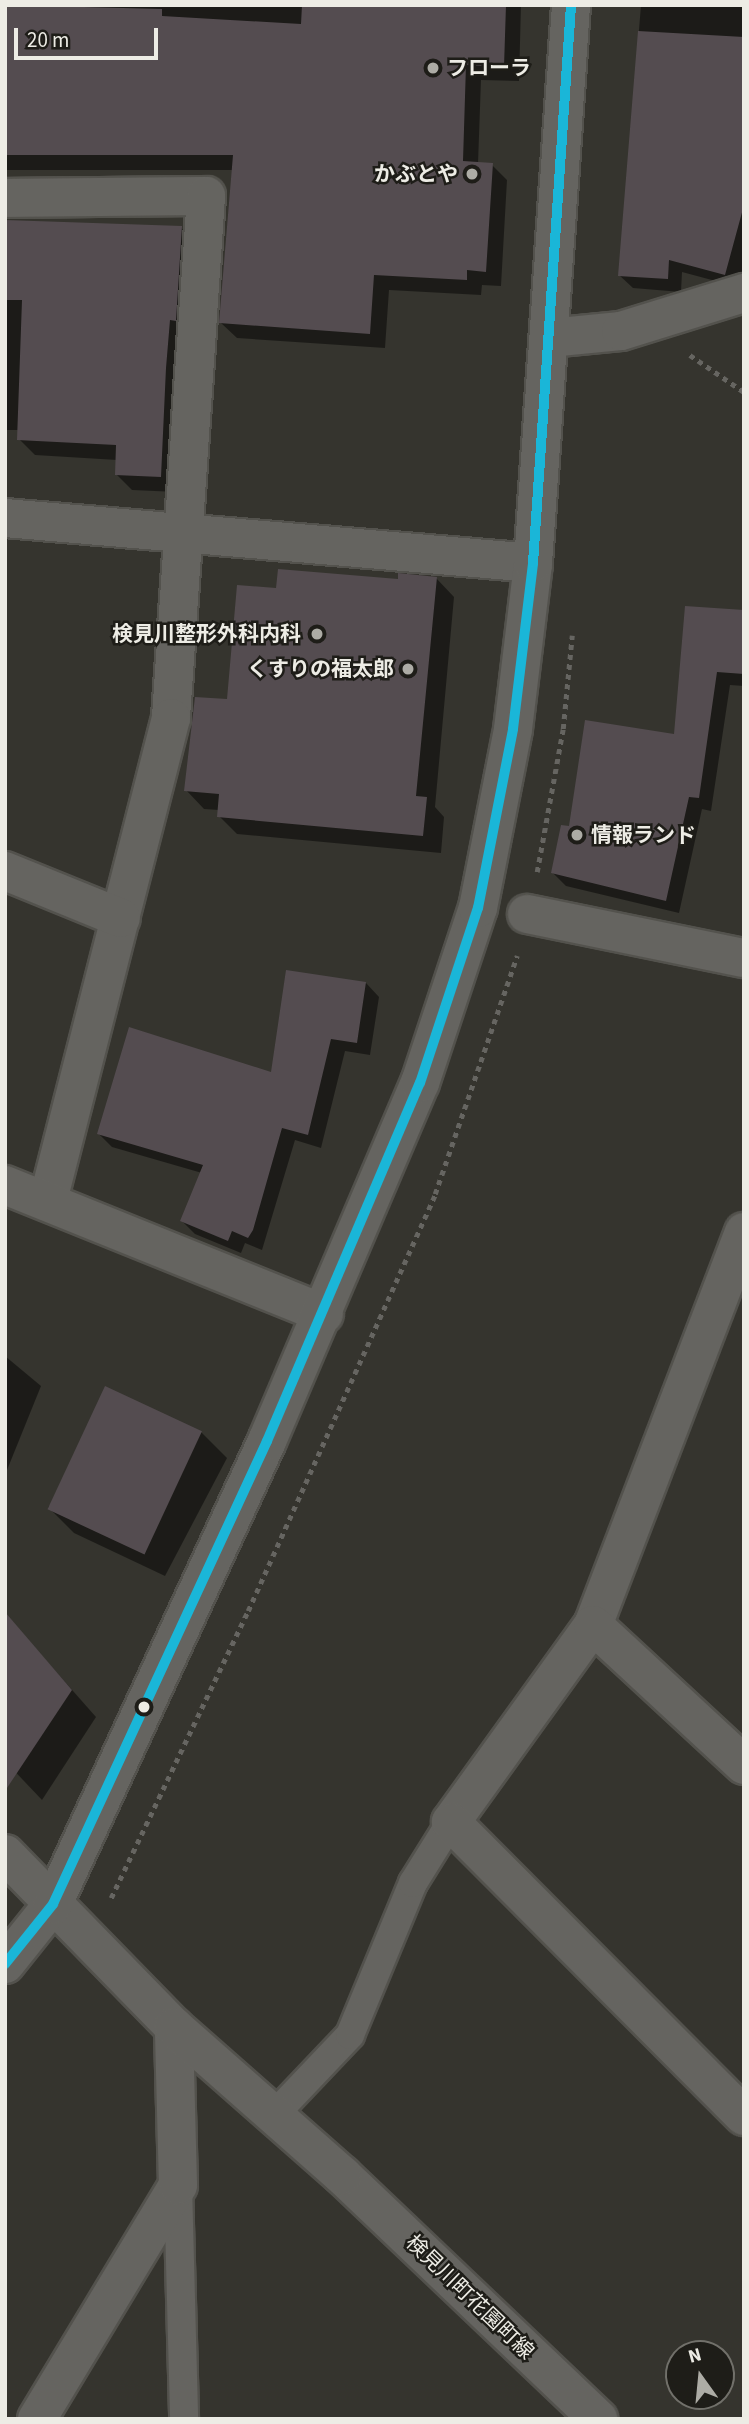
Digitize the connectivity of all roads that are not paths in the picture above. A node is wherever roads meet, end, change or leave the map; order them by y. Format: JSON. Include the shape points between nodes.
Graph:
{"nodes":[{"id":1,"x":571,"y":5,"type":"edge"},
{"id":2,"x":5,"y":198,"type":"edge"},
{"id":3,"x":744,"y":293,"type":"edge"},
{"id":4,"x":549,"y":338,"type":"junction"},
{"id":5,"x":5,"y":517,"type":"edge"},
{"id":6,"x":183,"y":533,"type":"junction"},
{"id":7,"x":533,"y":563,"type":"junction"},
{"id":8,"x":5,"y":871,"type":"edge"},
{"id":9,"x":527,"y":914,"type":"dead end"},
{"id":10,"x":121,"y":918,"type":"junction"},
{"id":11,"x":744,"y":958,"type":"edge"},
{"id":12,"x":5,"y":1185,"type":"edge"},
{"id":13,"x":48,"y":1202,"type":"junction"},
{"id":14,"x":744,"y":1232,"type":"edge"},
{"id":15,"x":324,"y":1314,"type":"junction"},
{"id":16,"x":593,"y":1625,"type":"junction"},
{"id":17,"x":744,"y":1765,"type":"edge"},
{"id":18,"x":451,"y":1822,"type":"junction"},
{"id":19,"x":5,"y":1854,"type":"edge"},
{"id":20,"x":53,"y":1904,"type":"junction"},
{"id":21,"x":5,"y":1964,"type":"edge"},
{"id":22,"x":174,"y":2028,"type":"junction"},
{"id":23,"x":275,"y":2114,"type":"junction"},
{"id":24,"x":744,"y":2116,"type":"edge"},
{"id":25,"x":178,"y":2185,"type":"junction"},
{"id":26,"x":37,"y":2419,"type":"edge"},
{"id":27,"x":184,"y":2419,"type":"edge"},
{"id":28,"x":598,"y":2419,"type":"edge"}],
"edges":[{"from":1,"to":4,"type":"street"},
{"from":2,"to":6,"type":"street","via":[[206,196]]},
{"from":3,"to":4,"type":"street","via":[[621,331]]},
{"from":4,"to":7,"type":"street"},
{"from":5,"to":6,"type":"street"},
{"from":6,"to":7,"type":"street"},
{"from":6,"to":10,"type":"street","via":[[170,718]]},
{"from":7,"to":15,"type":"street","via":[[513,729],[478,908],[420,1083]]},
{"from":8,"to":10,"type":"street"},
{"from":9,"to":11,"type":"street"},
{"from":10,"to":13,"type":"street"},
{"from":12,"to":13,"type":"street"},
{"from":13,"to":15,"type":"street"},
{"from":14,"to":16,"type":"street"},
{"from":15,"to":20,"type":"street"},
{"from":16,"to":17,"type":"street"},
{"from":16,"to":18,"type":"street"},
{"from":18,"to":23,"type":"lane","via":[[413,1883],[350,2035]]},
{"from":18,"to":24,"type":"street"},
{"from":19,"to":20,"type":"street","name":"検見川町花園町線"},
{"from":20,"to":21,"type":"street"},
{"from":20,"to":22,"type":"street","name":"検見川町花園町線"},
{"from":22,"to":23,"type":"street","name":"検見川町花園町線"},
{"from":22,"to":25,"type":"street"},
{"from":23,"to":28,"type":"street","name":"検見川町花園町線"},
{"from":25,"to":26,"type":"street"},
{"from":25,"to":27,"type":"lane"}]}
